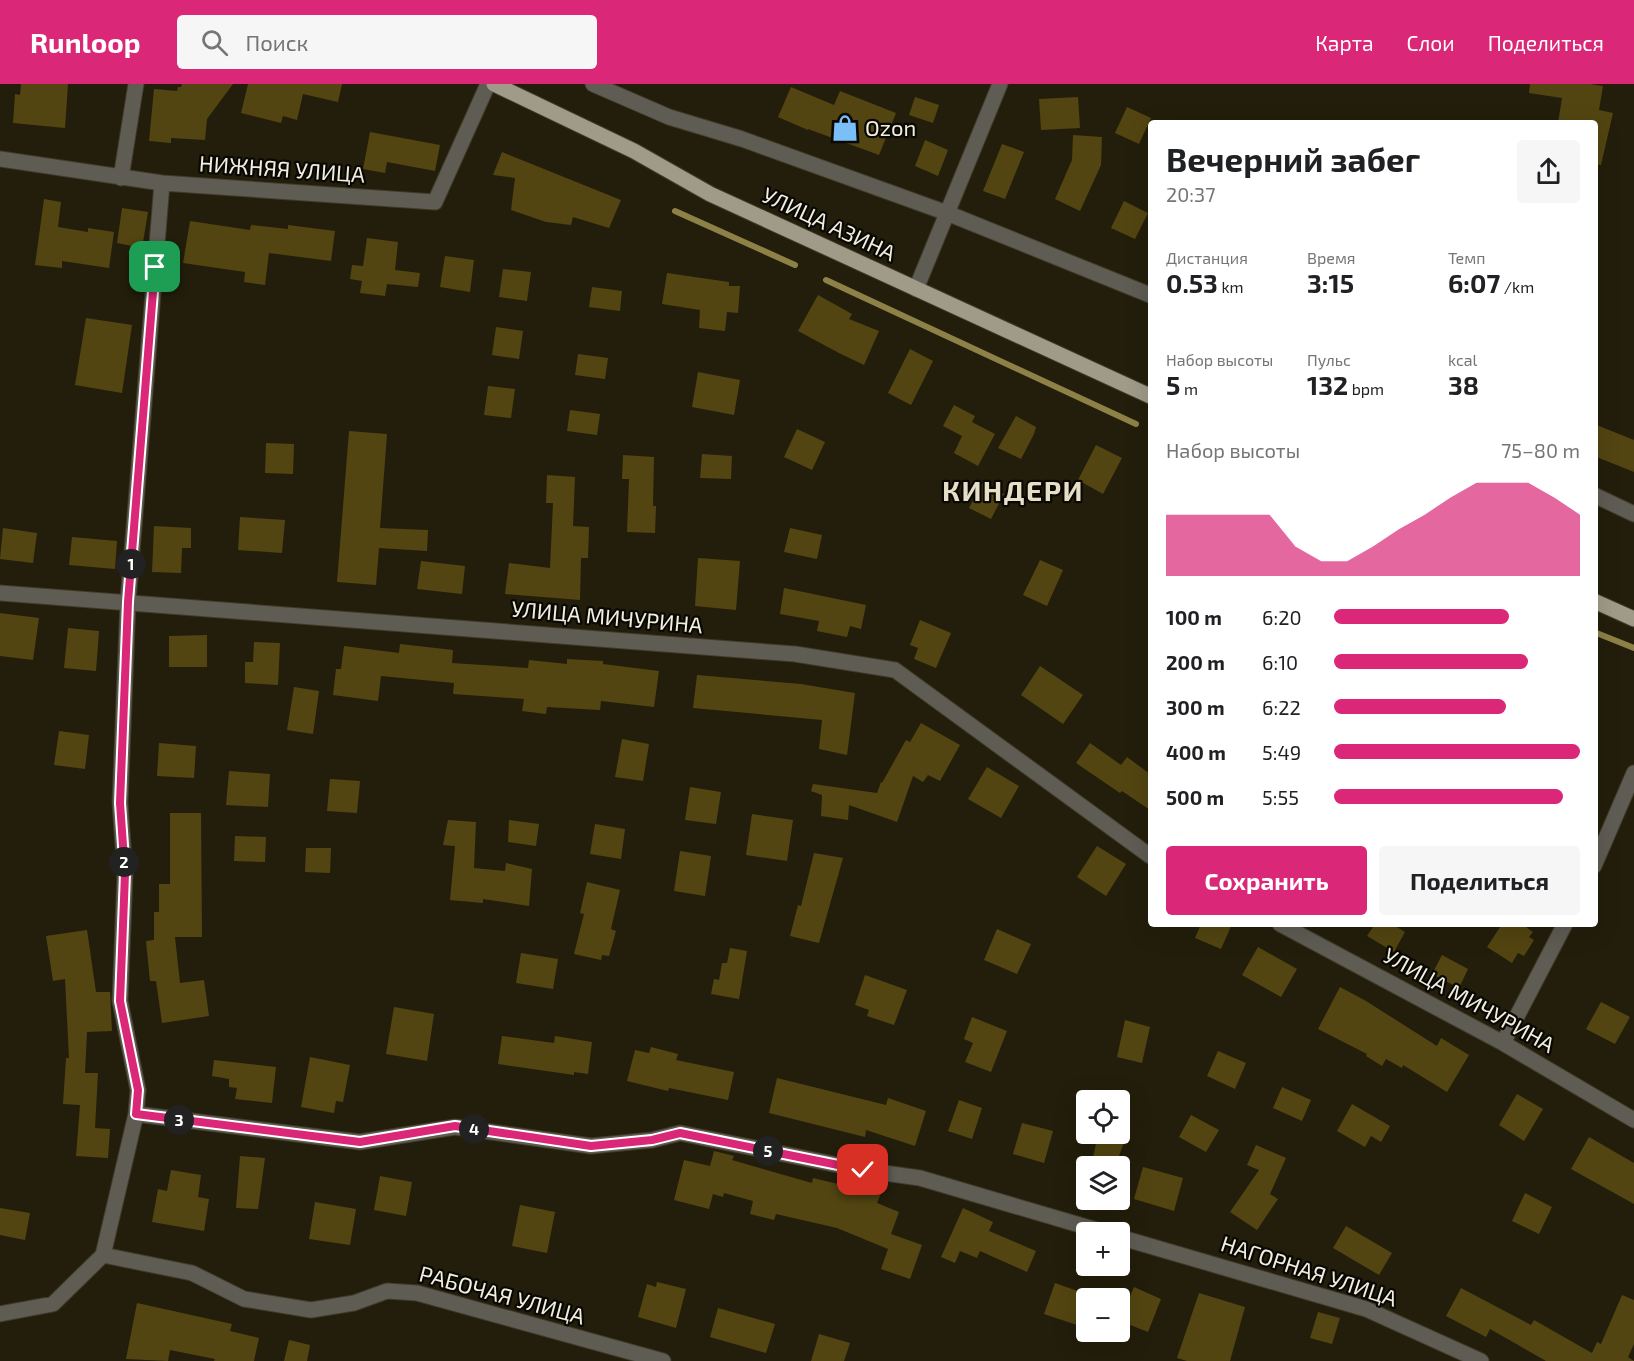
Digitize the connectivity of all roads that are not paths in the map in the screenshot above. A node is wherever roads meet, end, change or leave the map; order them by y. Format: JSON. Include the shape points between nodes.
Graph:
{"nodes":[{"id":1,"x":136,"y":84,"type":"edge"},
{"id":2,"x":488,"y":84,"type":"edge"},
{"id":3,"x":494,"y":84,"type":"edge"},
{"id":4,"x":593,"y":84,"type":"edge"},
{"id":5,"x":1000,"y":84,"type":"edge"},
{"id":6,"x":0,"y":159,"type":"edge"},
{"id":7,"x":121,"y":178,"type":"junction"},
{"id":8,"x":162,"y":183,"type":"junction"},
{"id":9,"x":947,"y":213,"type":"junction"},
{"id":10,"x":916,"y":289,"type":"junction"},
{"id":11,"x":1148,"y":294,"type":"edge"},
{"id":12,"x":1148,"y":395,"type":"edge"},
{"id":13,"x":1598,"y":497,"type":"edge"},
{"id":14,"x":1634,"y":514,"type":"edge"},
{"id":15,"x":0,"y":593,"type":"edge"},
{"id":16,"x":128,"y":602,"type":"junction"},
{"id":17,"x":1598,"y":603,"type":"edge"},
{"id":18,"x":1634,"y":620,"type":"edge"},
{"id":19,"x":1634,"y":773,"type":"edge"},
{"id":20,"x":1148,"y":855,"type":"edge"},
{"id":21,"x":1598,"y":857,"type":"edge"},
{"id":22,"x":1286,"y":927,"type":"edge"},
{"id":23,"x":1562,"y":927,"type":"edge"},
{"id":24,"x":1503,"y":1043,"type":"junction"},
{"id":25,"x":136,"y":1114,"type":"junction"},
{"id":26,"x":1634,"y":1120,"type":"edge"},
{"id":27,"x":1076,"y":1224,"type":"edge"},
{"id":28,"x":1130,"y":1239,"type":"edge"},
{"id":29,"x":103,"y":1255,"type":"junction"},
{"id":30,"x":0,"y":1314,"type":"edge"},
{"id":31,"x":663,"y":1361,"type":"edge"},
{"id":32,"x":1481,"y":1361,"type":"edge"}],
"edges":[{"from":1,"to":7,"type":"street"},
{"from":2,"to":8,"type":"street","name":"НИЖНЯЯ УЛИЦА","via":[[435,202]]},
{"from":3,"to":10,"type":"main road","name":"УЛИЦА АЗИНА","via":[[634,151],[710,194]]},
{"from":4,"to":9,"type":"street","via":[[669,117],[742,139]]},
{"from":5,"to":9,"type":"street"},
{"from":6,"to":7,"type":"street","name":"НИЖНЯЯ УЛИЦА"},
{"from":7,"to":8,"type":"street","name":"НИЖНЯЯ УЛИЦА"},
{"from":8,"to":16,"type":"street"},
{"from":9,"to":10,"type":"street"},
{"from":9,"to":11,"type":"street"},
{"from":10,"to":12,"type":"main road","name":"УЛИЦА АЗИНА"},
{"from":13,"to":14,"type":"street"},
{"from":15,"to":16,"type":"street","name":"УЛИЦА МИЧУРИНА"},
{"from":16,"to":20,"type":"street","name":"УЛИЦА МИЧУРИНА","via":[[795,654],[895,670]]},
{"from":16,"to":25,"type":"street","via":[[120,803],[125,874],[120,1001],[138,1090]]},
{"from":17,"to":18,"type":"main road"},
{"from":19,"to":21,"type":"street"},
{"from":22,"to":24,"type":"street","name":"УЛИЦА МИЧУРИНА"},
{"from":23,"to":24,"type":"street"},
{"from":24,"to":26,"type":"street","name":"УЛИЦА МИЧУРИНА"},
{"from":25,"to":27,"type":"street","via":[[360,1142],[455,1126],[591,1146],[680,1133],[920,1178]]},
{"from":25,"to":29,"type":"street"},
{"from":28,"to":32,"type":"street","name":"НАГОРНАЯ УЛИЦА","via":[[1366,1309]]},
{"from":29,"to":30,"type":"street","via":[[53,1304]]},
{"from":29,"to":31,"type":"street","name":"РАБОЧАЯ УЛИЦА","via":[[192,1273],[244,1299],[311,1310],[354,1303],[387,1291],[417,1293]]}]}
